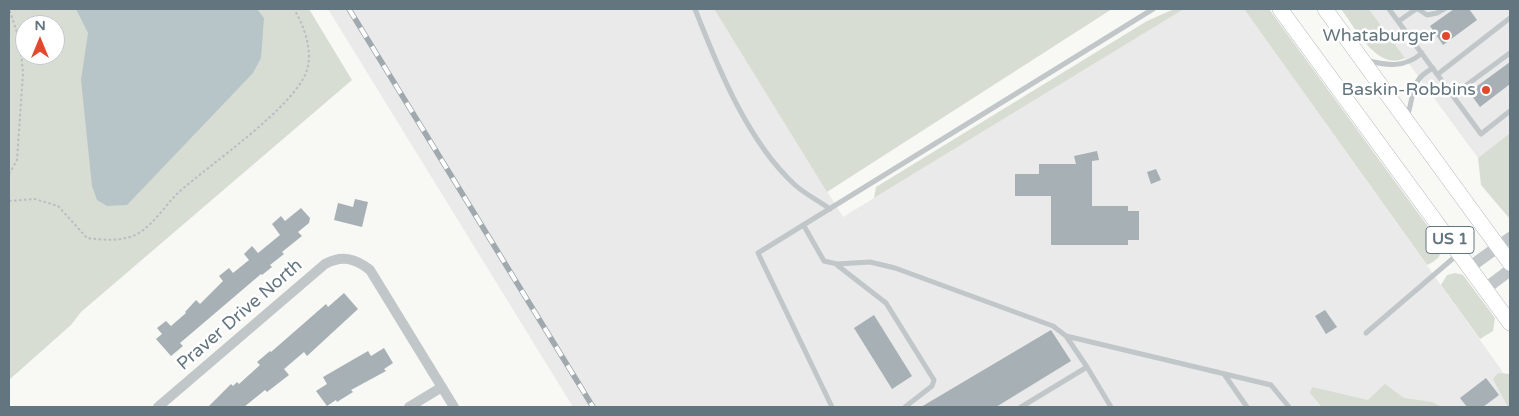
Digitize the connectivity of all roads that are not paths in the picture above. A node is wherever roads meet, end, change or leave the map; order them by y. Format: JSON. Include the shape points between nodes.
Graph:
{"nodes":[{"id":1,"x":695,"y":9,"type":"edge"},
{"id":2,"x":1153,"y":9,"type":"edge"},
{"id":3,"x":1280,"y":9,"type":"edge"},
{"id":4,"x":1325,"y":9,"type":"edge"},
{"id":5,"x":1389,"y":9,"type":"edge"},
{"id":6,"x":1417,"y":9,"type":"edge"},
{"id":7,"x":1444,"y":9,"type":"edge"},
{"id":8,"x":1510,"y":18,"type":"edge"},
{"id":9,"x":1398,"y":22,"type":"junction"},
{"id":10,"x":1422,"y":53,"type":"junction"},
{"id":11,"x":1510,"y":53,"type":"edge"},
{"id":12,"x":1362,"y":59,"type":"junction"},
{"id":13,"x":1433,"y":68,"type":"junction"},
{"id":14,"x":1438,"y":74,"type":"junction"},
{"id":15,"x":1453,"y":95,"type":"junction"},
{"id":16,"x":1510,"y":112,"type":"edge"},
{"id":17,"x":1406,"y":120,"type":"junction"},
{"id":18,"x":830,"y":209,"type":"junction"},
{"id":19,"x":804,"y":226,"type":"junction"},
{"id":20,"x":1504,"y":242,"type":"edge"},
{"id":21,"x":1459,"y":253,"type":"junction"},
{"id":22,"x":1510,"y":263,"type":"edge"},
{"id":23,"x":837,"y":264,"type":"junction"},
{"id":24,"x":1470,"y":267,"type":"junction"},
{"id":25,"x":1510,"y":270,"type":"edge"},
{"id":26,"x":1485,"y":289,"type":"junction"},
{"id":27,"x":1510,"y":323,"type":"edge"},
{"id":28,"x":1366,"y":333,"type":"dead end"},
{"id":29,"x":1066,"y":336,"type":"junction"},
{"id":30,"x":1087,"y":367,"type":"junction"},
{"id":31,"x":1224,"y":374,"type":"junction"},
{"id":32,"x":442,"y":387,"type":"junction"},
{"id":33,"x":158,"y":407,"type":"edge"},
{"id":34,"x":409,"y":407,"type":"edge"},
{"id":35,"x":454,"y":407,"type":"edge"},
{"id":36,"x":832,"y":407,"type":"edge"},
{"id":37,"x":905,"y":407,"type":"edge"},
{"id":38,"x":1021,"y":407,"type":"edge"},
{"id":39,"x":1111,"y":407,"type":"edge"},
{"id":40,"x":1247,"y":407,"type":"edge"},
{"id":41,"x":1289,"y":407,"type":"edge"}],
"edges":[{"from":1,"to":18,"type":"lane","via":[[726,80],[778,168],[797,187]]},
{"from":2,"to":18,"type":"lane"},
{"from":3,"to":21,"type":"main road","number":"US 1"},
{"from":4,"to":12,"type":"main road","number":"US 1"},
{"from":5,"to":9,"type":"lane"},
{"from":6,"to":7,"type":"lane","via":[[1427,15]]},
{"from":6,"to":9,"type":"lane"},
{"from":8,"to":14,"type":"lane"},
{"from":9,"to":10,"type":"lane"},
{"from":10,"to":12,"type":"lane","via":[[1409,63],[1385,65]]},
{"from":10,"to":13,"type":"lane"},
{"from":11,"to":15,"type":"lane"},
{"from":12,"to":17,"type":"main road","number":"US 1"},
{"from":13,"to":14,"type":"lane"},
{"from":13,"to":17,"type":"lane","via":[[1414,83],[1413,100]]},
{"from":14,"to":15,"type":"lane"},
{"from":15,"to":16,"type":"lane","via":[[1481,134]]},
{"from":17,"to":20,"type":"main road","number":"US 1"},
{"from":18,"to":19,"type":"lane"},
{"from":19,"to":23,"type":"lane","via":[[824,261]]},
{"from":19,"to":36,"type":"lane","via":[[758,253]]},
{"from":20,"to":22,"type":"main road","number":"US 1"},
{"from":20,"to":24,"type":"street"},
{"from":21,"to":24,"type":"main road","number":"US 1"},
{"from":21,"to":28,"type":"lane"},
{"from":23,"to":29,"type":"lane","via":[[870,262],[895,268],[1053,326]]},
{"from":23,"to":37,"type":"lane","via":[[886,303],[934,380],[932,386]]},
{"from":24,"to":26,"type":"main road","number":"US 1"},
{"from":25,"to":26,"type":"street"},
{"from":26,"to":27,"type":"main road","number":"US 1"},
{"from":29,"to":30,"type":"lane"},
{"from":29,"to":31,"type":"lane"},
{"from":30,"to":38,"type":"lane"},
{"from":30,"to":39,"type":"lane"},
{"from":31,"to":40,"type":"lane"},
{"from":31,"to":41,"type":"lane","via":[[1271,385]]},
{"from":32,"to":33,"type":"street","name":"Praver Drive North","via":[[370,270],[348,258],[325,264]]},
{"from":32,"to":34,"type":"street"},
{"from":32,"to":35,"type":"street"}]}
